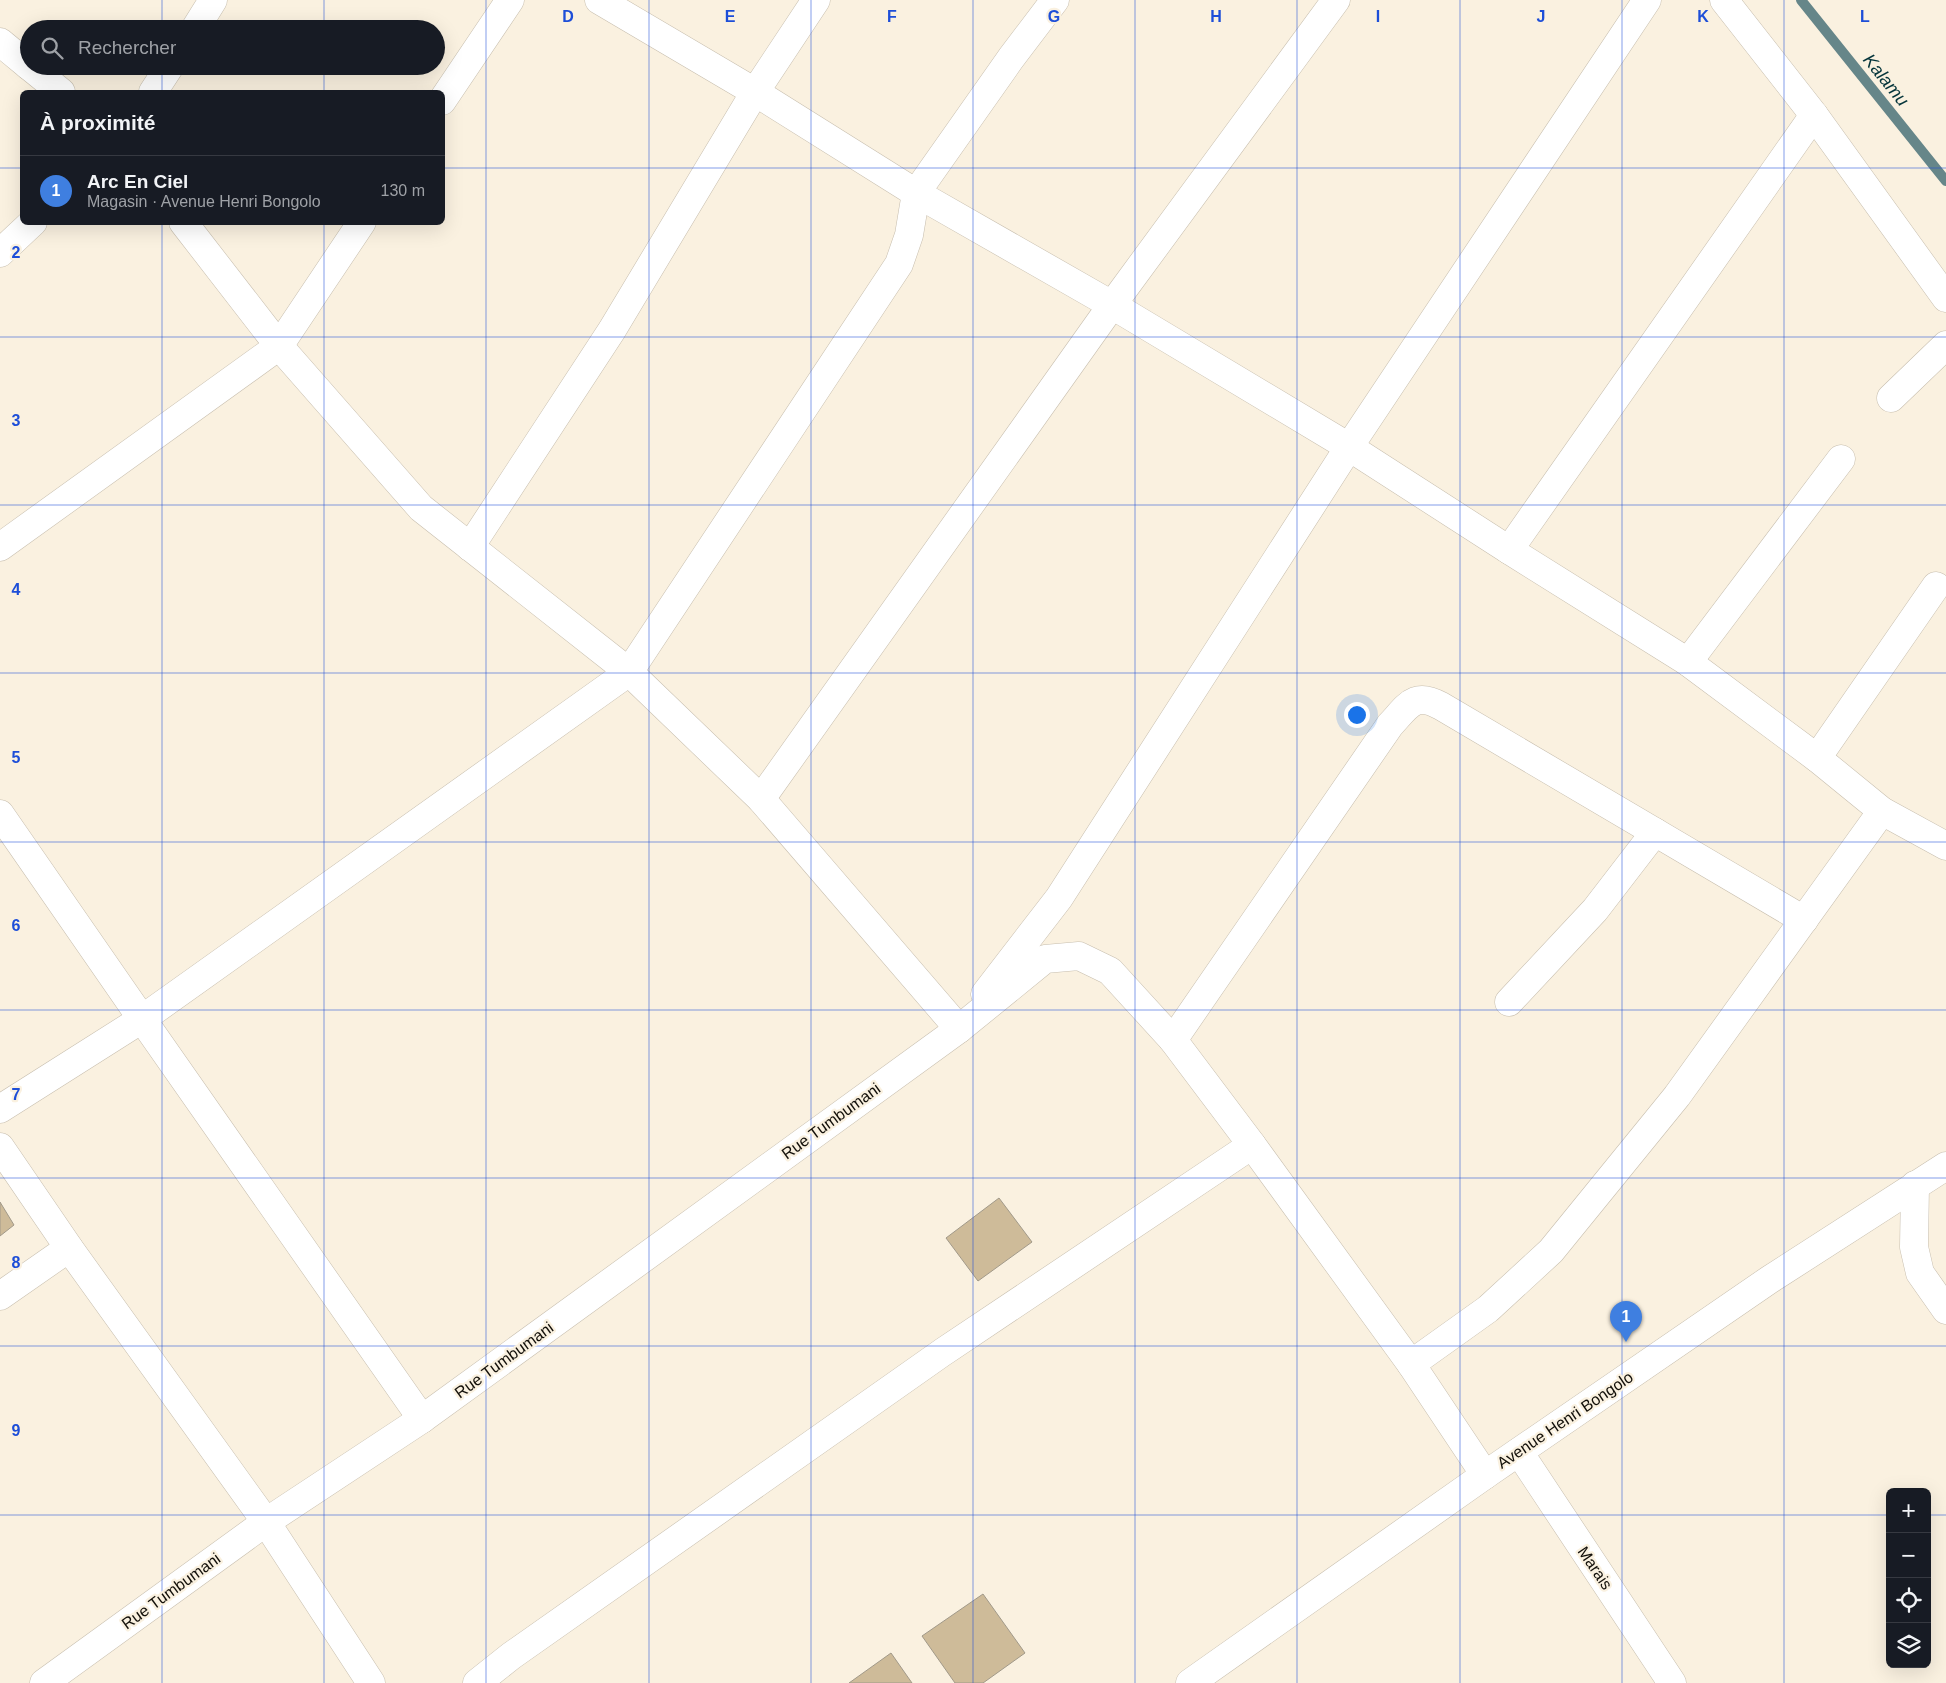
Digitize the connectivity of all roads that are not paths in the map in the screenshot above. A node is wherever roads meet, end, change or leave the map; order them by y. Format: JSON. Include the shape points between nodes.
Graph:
{"nodes":[{"id":1,"x":213,"y":0,"type":"edge"},
{"id":2,"x":510,"y":0,"type":"edge"},
{"id":3,"x":599,"y":0,"type":"edge"},
{"id":4,"x":816,"y":0,"type":"edge"},
{"id":5,"x":1055,"y":0,"type":"edge"},
{"id":6,"x":1336,"y":0,"type":"edge"},
{"id":7,"x":1647,"y":0,"type":"edge"},
{"id":8,"x":1724,"y":0,"type":"edge"},
{"id":9,"x":200,"y":20,"type":"edge"},
{"id":10,"x":0,"y":42,"type":"edge"},
{"id":11,"x":20,"y":59,"type":"edge"},
{"id":12,"x":40,"y":75,"type":"edge"},
{"id":13,"x":164,"y":75,"type":"edge"},
{"id":14,"x":58,"y":90,"type":"edge"},
{"id":15,"x":154,"y":90,"type":"edge"},
{"id":16,"x":756,"y":92,"type":"junction"},
{"id":17,"x":445,"y":97,"type":"edge"},
{"id":18,"x":1814,"y":115,"type":"junction"},
{"id":19,"x":916,"y":193,"type":"junction"},
{"id":20,"x":30,"y":225,"type":"edge"},
{"id":21,"x":185,"y":225,"type":"edge"},
{"id":22,"x":360,"y":225,"type":"edge"},
{"id":23,"x":0,"y":253,"type":"edge"},
{"id":24,"x":1946,"y":298,"type":"edge"},
{"id":25,"x":1112,"y":305,"type":"junction"},
{"id":26,"x":1946,"y":345,"type":"edge"},
{"id":27,"x":279,"y":346,"type":"junction"},
{"id":28,"x":1891,"y":398,"type":"dead end"},
{"id":29,"x":1349,"y":447,"type":"junction"},
{"id":30,"x":1842,"y":459,"type":"dead end"},
{"id":31,"x":0,"y":547,"type":"edge"},
{"id":32,"x":470,"y":547,"type":"junction"},
{"id":33,"x":1509,"y":550,"type":"junction"},
{"id":34,"x":1936,"y":586,"type":"dead end"},
{"id":35,"x":1688,"y":662,"type":"junction"},
{"id":36,"x":629,"y":672,"type":"junction"},
{"id":37,"x":1817,"y":758,"type":"junction"},
{"id":38,"x":761,"y":799,"type":"junction"},
{"id":39,"x":1882,"y":811,"type":"junction"},
{"id":40,"x":0,"y":814,"type":"edge"},
{"id":41,"x":1655,"y":832,"type":"junction"},
{"id":42,"x":1946,"y":846,"type":"edge"},
{"id":43,"x":1804,"y":920,"type":"junction"},
{"id":44,"x":1508,"y":1002,"type":"dead end"},
{"id":45,"x":142,"y":1019,"type":"junction"},
{"id":46,"x":959,"y":1029,"type":"junction"},
{"id":47,"x":1173,"y":1040,"type":"junction"},
{"id":48,"x":0,"y":1108,"type":"edge"},
{"id":49,"x":1252,"y":1145,"type":"junction"},
{"id":50,"x":0,"y":1147,"type":"edge"},
{"id":51,"x":1946,"y":1166,"type":"edge"},
{"id":52,"x":1915,"y":1186,"type":"junction"},
{"id":53,"x":69,"y":1248,"type":"junction"},
{"id":54,"x":0,"y":1296,"type":"edge"},
{"id":55,"x":1946,"y":1310,"type":"edge"},
{"id":56,"x":1411,"y":1364,"type":"junction"},
{"id":57,"x":422,"y":1419,"type":"junction"},
{"id":58,"x":1519,"y":1452,"type":"junction"},
{"id":59,"x":1485,"y":1474,"type":"junction"},
{"id":60,"x":266,"y":1522,"type":"junction"},
{"id":61,"x":44,"y":1683,"type":"edge"},
{"id":62,"x":370,"y":1683,"type":"edge"},
{"id":63,"x":477,"y":1683,"type":"edge"},
{"id":64,"x":1190,"y":1683,"type":"edge"},
{"id":65,"x":1672,"y":1683,"type":"edge"}],
"edges":[{"from":1,"to":9,"type":"street"},
{"from":2,"to":17,"type":"street"},
{"from":3,"to":16,"type":"street"},
{"from":4,"to":16,"type":"street"},
{"from":5,"to":19,"type":"street"},
{"from":6,"to":25,"type":"street"},
{"from":7,"to":29,"type":"street"},
{"from":8,"to":18,"type":"street"},
{"from":10,"to":11,"type":"street"},
{"from":12,"to":14,"type":"street"},
{"from":13,"to":15,"type":"street"},
{"from":16,"to":19,"type":"street"},
{"from":16,"to":32,"type":"street","via":[[612,330]]},
{"from":18,"to":24,"type":"street"},
{"from":18,"to":33,"type":"street"},
{"from":19,"to":25,"type":"street"},
{"from":19,"to":36,"type":"street","via":[[909,235],[898,264]]},
{"from":20,"to":23,"type":"street"},
{"from":21,"to":27,"type":"street"},
{"from":22,"to":27,"type":"street"},
{"from":25,"to":29,"type":"street"},
{"from":25,"to":38,"type":"street"},
{"from":26,"to":28,"type":"street"},
{"from":27,"to":31,"type":"street"},
{"from":27,"to":32,"type":"street","via":[[421,508]]},
{"from":29,"to":33,"type":"street"},
{"from":29,"to":46,"type":"street","via":[[1059,898]]},
{"from":30,"to":35,"type":"street"},
{"from":32,"to":36,"type":"street"},
{"from":33,"to":35,"type":"street"},
{"from":34,"to":37,"type":"street"},
{"from":35,"to":37,"type":"street"},
{"from":36,"to":38,"type":"street"},
{"from":36,"to":45,"type":"street"},
{"from":37,"to":39,"type":"street"},
{"from":38,"to":46,"type":"street"},
{"from":39,"to":42,"type":"street"},
{"from":39,"to":43,"type":"street"},
{"from":40,"to":45,"type":"street"},
{"from":41,"to":43,"type":"street"},
{"from":41,"to":44,"type":"street","via":[[1595,910]]},
{"from":41,"to":47,"type":"street","via":[[1428,699],[1413,701],[1390,725]]},
{"from":43,"to":56,"type":"street","via":[[1677,1096],[1551,1251],[1488,1309]]},
{"from":45,"to":48,"type":"street"},
{"from":45,"to":57,"type":"street"},
{"from":46,"to":47,"type":"street","via":[[1045,959],[1079,956],[1110,971]]},
{"from":46,"to":57,"type":"street","name":"Rue Tumbumani"},
{"from":47,"to":49,"type":"street"},
{"from":49,"to":56,"type":"street"},
{"from":49,"to":63,"type":"street","via":[[942,1352]]},
{"from":50,"to":53,"type":"street"},
{"from":51,"to":52,"type":"street","name":"Avenue Henri Bongolo"},
{"from":52,"to":55,"type":"street","via":[[1914,1247],[1920,1274]]},
{"from":52,"to":58,"type":"street","name":"Avenue Henri Bongolo","via":[[1769,1280]]},
{"from":53,"to":54,"type":"street"},
{"from":53,"to":60,"type":"street"},
{"from":56,"to":59,"type":"street"},
{"from":57,"to":60,"type":"street","name":"Rue Tumbumani"},
{"from":58,"to":59,"type":"street","name":"Avenue Henri Bongolo"},
{"from":58,"to":65,"type":"street","name":"Marais"},
{"from":59,"to":64,"type":"street","name":"Avenue Henri Bongolo"},
{"from":60,"to":61,"type":"street","name":"Rue Tumbumani"},
{"from":60,"to":62,"type":"street"}]}
